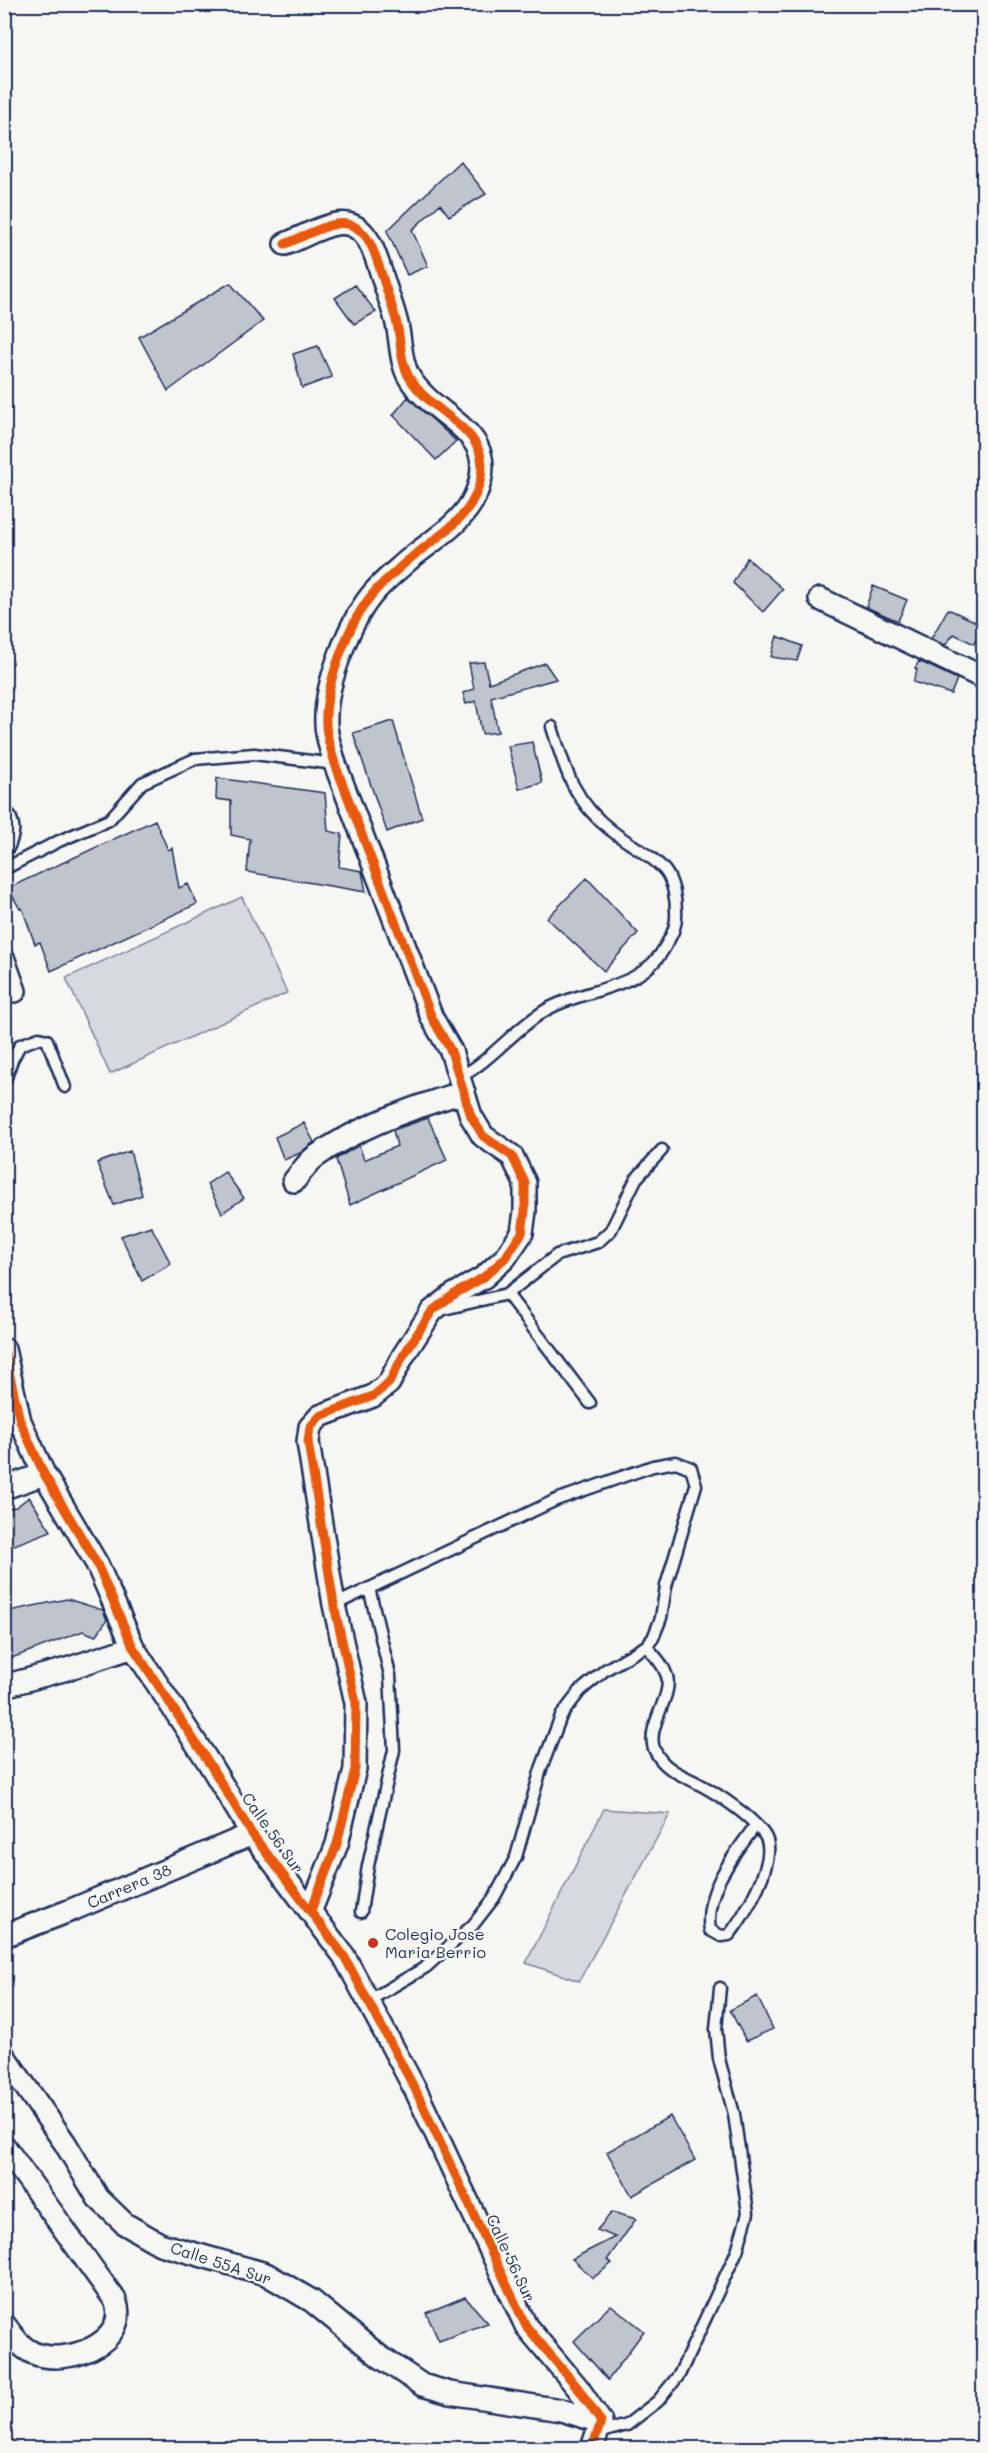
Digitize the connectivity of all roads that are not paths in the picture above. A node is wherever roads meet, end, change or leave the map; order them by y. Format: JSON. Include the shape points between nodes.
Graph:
{"nodes":[{"id":1,"x":285,"y":244,"type":"dead end"},
{"id":2,"x":820,"y":599,"type":"dead end"},
{"id":3,"x":984,"y":678,"type":"edge"},
{"id":4,"x":552,"y":727,"type":"dead end"},
{"id":5,"x":335,"y":764,"type":"junction"},
{"id":6,"x":4,"y":818,"type":"edge"},
{"id":7,"x":4,"y":844,"type":"edge"},
{"id":8,"x":4,"y":869,"type":"edge"},
{"id":9,"x":4,"y":960,"type":"edge"},
{"id":10,"x":15,"y":991,"type":"dead end"},
{"id":11,"x":4,"y":1083,"type":"edge"},
{"id":12,"x":462,"y":1085,"type":"junction"},
{"id":13,"x":65,"y":1087,"type":"dead end"},
{"id":14,"x":662,"y":1150,"type":"dead end"},
{"id":15,"x":294,"y":1182,"type":"dead end"},
{"id":16,"x":507,"y":1294,"type":"junction"},
{"id":17,"x":432,"y":1311,"type":"junction"},
{"id":18,"x":4,"y":1349,"type":"edge"},
{"id":19,"x":590,"y":1403,"type":"dead end"},
{"id":20,"x":44,"y":1474,"type":"junction"},
{"id":21,"x":4,"y":1488,"type":"edge"},
{"id":22,"x":369,"y":1588,"type":"junction"},
{"id":23,"x":334,"y":1605,"type":"junction"},
{"id":24,"x":646,"y":1646,"type":"junction"},
{"id":25,"x":133,"y":1647,"type":"junction"},
{"id":26,"x":4,"y":1686,"type":"edge"},
{"id":27,"x":755,"y":1826,"type":"junction"},
{"id":28,"x":252,"y":1834,"type":"junction"},
{"id":29,"x":311,"y":1910,"type":"junction"},
{"id":30,"x":361,"y":1912,"type":"dead end"},
{"id":31,"x":4,"y":1936,"type":"edge"},
{"id":32,"x":720,"y":1988,"type":"dead end"},
{"id":33,"x":368,"y":2001,"type":"junction"},
{"id":34,"x":4,"y":2056,"type":"edge"},
{"id":35,"x":4,"y":2146,"type":"edge"},
{"id":36,"x":4,"y":2324,"type":"edge"},
{"id":37,"x":597,"y":2434,"type":"edge"}],
"edges":[{"from":1,"to":5,"type":"street","via":[[336,224],[352,225],[364,234],[375,252],[409,376],[423,395],[478,444],[483,459],[474,496],[463,513],[375,591],[351,631],[329,697],[326,724]]},
{"from":2,"to":3,"type":"street"},
{"from":4,"to":12,"type":"lane","via":[[567,776],[585,806],[666,872],[676,898],[676,925],[662,954],[638,977],[548,1009],[520,1027]]},
{"from":5,"to":8,"type":"lane","via":[[254,754],[195,759],[142,783],[109,820]]},
{"from":5,"to":12,"type":"street","via":[[432,1018],[451,1051]]},
{"from":6,"to":7,"type":"street","via":[[8,834]]},
{"from":9,"to":10,"type":"street"},
{"from":11,"to":13,"type":"lane","via":[[20,1045],[39,1038],[47,1040]]},
{"from":12,"to":15,"type":"street","via":[[440,1099],[349,1136],[313,1158]]},
{"from":12,"to":17,"type":"street","via":[[471,1116],[483,1136],[512,1156],[525,1183],[524,1222],[522,1233],[505,1258],[484,1277]]},
{"from":14,"to":16,"type":"lane","via":[[636,1179],[611,1230],[598,1242],[557,1255]]},
{"from":16,"to":17,"type":"lane"},
{"from":16,"to":19,"type":"lane"},
{"from":17,"to":23,"type":"street","via":[[389,1383],[373,1396],[320,1416],[310,1426],[308,1442]]},
{"from":18,"to":20,"type":"street","name":"Calle 56 Sur","via":[[20,1422]]},
{"from":20,"to":21,"type":"street"},
{"from":20,"to":25,"type":"street","name":"Calle 56 Sur","via":[[97,1564]]},
{"from":22,"to":23,"type":"lane"},
{"from":22,"to":24,"type":"lane","via":[[556,1500],[653,1466],[676,1462],[691,1468],[696,1485],[666,1586],[661,1618],[654,1638]]},
{"from":22,"to":30,"type":"lane","via":[[390,1676],[394,1750]]},
{"from":23,"to":29,"type":"street","via":[[356,1703],[356,1769],[337,1844]]},
{"from":24,"to":27,"type":"lane","via":[[662,1663],[668,1678],[653,1730],[654,1749],[666,1768],[739,1810]]},
{"from":24,"to":33,"type":"lane","via":[[580,1690],[561,1716],[541,1768],[516,1857],[494,1898],[473,1925],[426,1967]]},
{"from":25,"to":26,"type":"street"},
{"from":25,"to":28,"type":"street","name":"Calle 56 Sur"},
{"from":27,"to":27,"type":"lane","via":[[766,1837],[769,1852],[762,1876],[740,1922],[729,1935],[721,1936],[710,1930],[710,1904],[736,1852]]},
{"from":28,"to":29,"type":"street","name":"Calle 56 Sur"},
{"from":28,"to":31,"type":"street","name":"Carrera 38"},
{"from":29,"to":33,"type":"street","name":"Calle 56 Sur","via":[[344,1956]]},
{"from":32,"to":37,"type":"lane","via":[[716,2030],[719,2059],[734,2114],[748,2213],[736,2251],[679,2375],[658,2401],[627,2425]]},
{"from":33,"to":37,"type":"street","name":"Calle 56 Sur","via":[[416,2091],[526,2326],[578,2388]]},
{"from":34,"to":37,"type":"street","name":"Calle 55A Sur","via":[[98,2198],[125,2224],[160,2244],[266,2274],[312,2301],[379,2356],[422,2385],[561,2410]]},
{"from":35,"to":36,"type":"street","via":[[115,2300],[118,2314],[110,2336],[64,2358],[32,2352],[17,2342]]}]}
